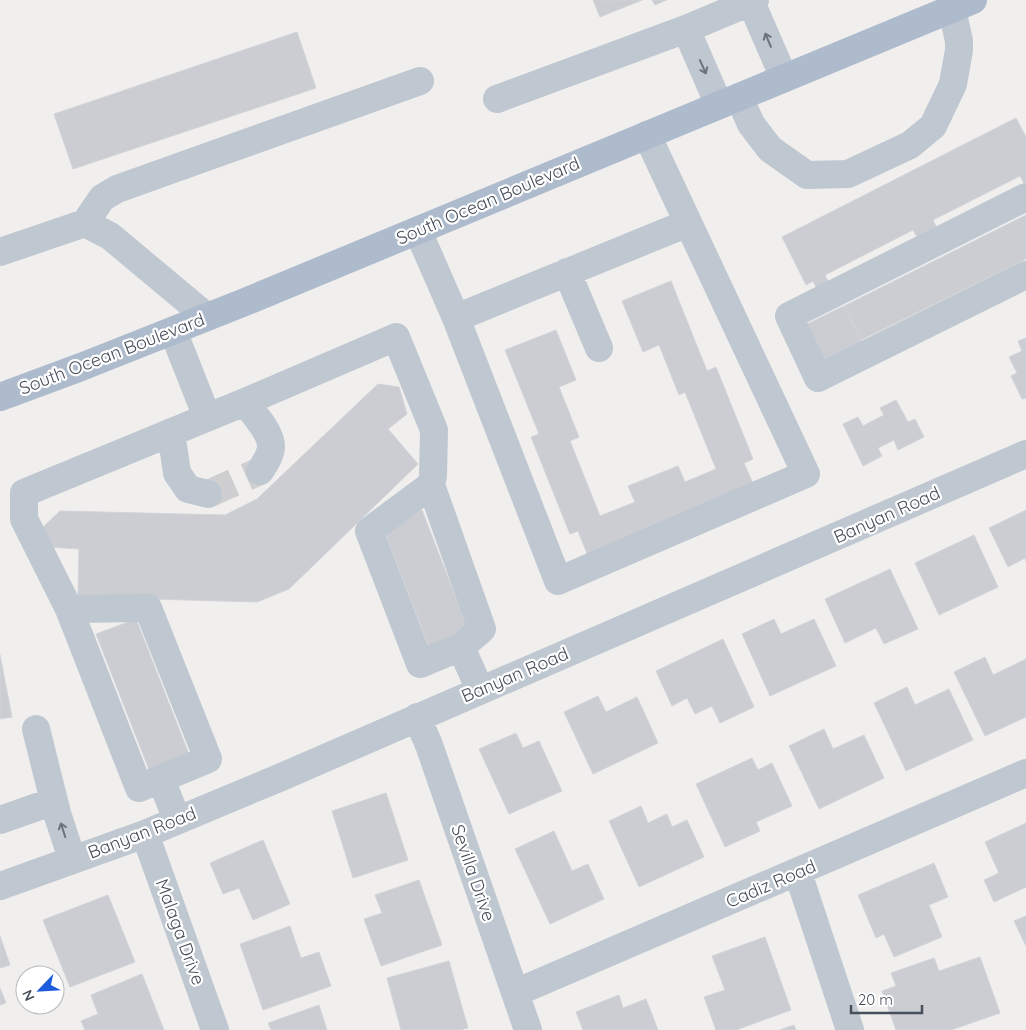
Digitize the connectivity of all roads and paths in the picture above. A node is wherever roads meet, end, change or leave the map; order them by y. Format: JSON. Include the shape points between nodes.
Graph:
{"nodes":[{"id":1,"x":753,"y":1,"type":"edge"},
{"id":2,"x":962,"y":4,"type":"edge"},
{"id":3,"x":686,"y":29,"type":"junction"},
{"id":4,"x":784,"y":78,"type":"junction"},
{"id":5,"x":420,"y":81,"type":"dead end"},
{"id":6,"x":497,"y":99,"type":"dead end"},
{"id":7,"x":729,"y":101,"type":"junction"},
{"id":8,"x":647,"y":135,"type":"junction"},
{"id":9,"x":1026,"y":197,"type":"edge"},
{"id":10,"x":85,"y":223,"type":"junction"},
{"id":11,"x":688,"y":223,"type":"junction"},
{"id":12,"x":418,"y":230,"type":"junction"},
{"id":13,"x":0,"y":252,"type":"edge"},
{"id":14,"x":567,"y":272,"type":"junction"},
{"id":15,"x":1026,"y":275,"type":"edge"},
{"id":16,"x":207,"y":317,"type":"junction"},
{"id":17,"x":456,"y":318,"type":"junction"},
{"id":18,"x":173,"y":331,"type":"junction"},
{"id":19,"x":599,"y":348,"type":"dead end"},
{"id":20,"x":0,"y":397,"type":"edge"},
{"id":21,"x":245,"y":402,"type":"junction"},
{"id":22,"x":207,"y":417,"type":"junction"},
{"id":23,"x":171,"y":432,"type":"junction"},
{"id":24,"x":1026,"y":454,"type":"edge"},
{"id":25,"x":260,"y":471,"type":"tunnel mouth"},
{"id":26,"x":431,"y":485,"type":"junction"},
{"id":27,"x":208,"y":494,"type":"tunnel mouth"},
{"id":28,"x":69,"y":609,"type":"junction"},
{"id":29,"x":461,"y":647,"type":"junction"},
{"id":30,"x":480,"y":690,"type":"junction"},
{"id":31,"x":417,"y":717,"type":"junction"},
{"id":32,"x":36,"y":729,"type":"dead end"},
{"id":33,"x":1026,"y":774,"type":"edge"},
{"id":34,"x":161,"y":778,"type":"junction"},
{"id":35,"x":54,"y":801,"type":"junction"},
{"id":36,"x":0,"y":820,"type":"edge"},
{"id":37,"x":177,"y":820,"type":"junction"},
{"id":38,"x":145,"y":834,"type":"junction"},
{"id":39,"x":72,"y":860,"type":"junction"},
{"id":40,"x":798,"y":873,"type":"junction"},
{"id":41,"x":0,"y":886,"type":"edge"},
{"id":42,"x":515,"y":993,"type":"junction"},
{"id":43,"x":215,"y":1030,"type":"edge"},
{"id":44,"x":528,"y":1030,"type":"edge"},
{"id":45,"x":850,"y":1030,"type":"edge"}],
"edges":[{"from":1,"to":3,"type":"street"},
{"from":4,"to":1,"type":"street","one_way":true},
{"from":2,"to":4,"type":"main road","name":"South Ocean Boulevard"},
{"from":2,"to":7,"type":"street","via":[[953,84],[933,126],[910,146],[848,174],[807,175],[770,149]]},
{"from":3,"to":6,"type":"street"},
{"from":3,"to":7,"type":"street","one_way":true},
{"from":4,"to":7,"type":"main road","name":"South Ocean Boulevard"},
{"from":5,"to":10,"type":"street","via":[[117,189],[102,198]]},
{"from":7,"to":8,"type":"main road","name":"South Ocean Boulevard"},
{"from":8,"to":11,"type":"street"},
{"from":8,"to":12,"type":"main road","name":"South Ocean Boulevard"},
{"from":9,"to":15,"type":"street","via":[[789,316],[818,378]]},
{"from":10,"to":13,"type":"street"},
{"from":10,"to":16,"type":"street","via":[[110,236]]},
{"from":11,"to":14,"type":"street"},
{"from":11,"to":17,"type":"street","via":[[806,474],[558,581]]},
{"from":12,"to":16,"type":"main road","name":"South Ocean Boulevard"},
{"from":12,"to":17,"type":"street"},
{"from":14,"to":17,"type":"street"},
{"from":14,"to":19,"type":"street"},
{"from":16,"to":18,"type":"main road","name":"South Ocean Boulevard"},
{"from":18,"to":20,"type":"main road","name":"South Ocean Boulevard"},
{"from":18,"to":22,"type":"street"},
{"from":21,"to":22,"type":"street"},
{"from":21,"to":25,"type":"street","via":[[265,428],[271,446]]},
{"from":21,"to":26,"type":"street","via":[[396,337],[434,430]]},
{"from":22,"to":23,"type":"street"},
{"from":23,"to":27,"type":"street","via":[[177,473],[188,489]]},
{"from":23,"to":28,"type":"street","via":[[24,493],[24,519]]},
{"from":24,"to":30,"type":"street","name":"Banyan Road"},
{"from":26,"to":29,"type":"street","via":[[482,629]]},
{"from":26,"to":29,"type":"street","via":[[368,531],[420,664]]},
{"from":28,"to":34,"type":"street","via":[[139,788]]},
{"from":28,"to":34,"type":"street","via":[[148,608],[208,759]]},
{"from":29,"to":30,"type":"street"},
{"from":30,"to":31,"type":"street","name":"Banyan Road"},
{"from":31,"to":37,"type":"street","name":"Banyan Road"},
{"from":31,"to":42,"type":"street","name":"Sevilla Drive"},
{"from":32,"to":35,"type":"street"},
{"from":33,"to":40,"type":"street","name":"Cadiz Road"},
{"from":34,"to":37,"type":"street"},
{"from":35,"to":36,"type":"street"},
{"from":39,"to":35,"type":"street","one_way":true},
{"from":37,"to":38,"type":"street","name":"Banyan Road"},
{"from":38,"to":39,"type":"street","name":"Banyan Road"},
{"from":38,"to":43,"type":"street","name":"Malaga Drive"},
{"from":39,"to":41,"type":"street","name":"Banyan Road"},
{"from":40,"to":42,"type":"street","name":"Cadiz Road"},
{"from":40,"to":45,"type":"street"},
{"from":42,"to":44,"type":"street","name":"Sevilla Drive"}]}
